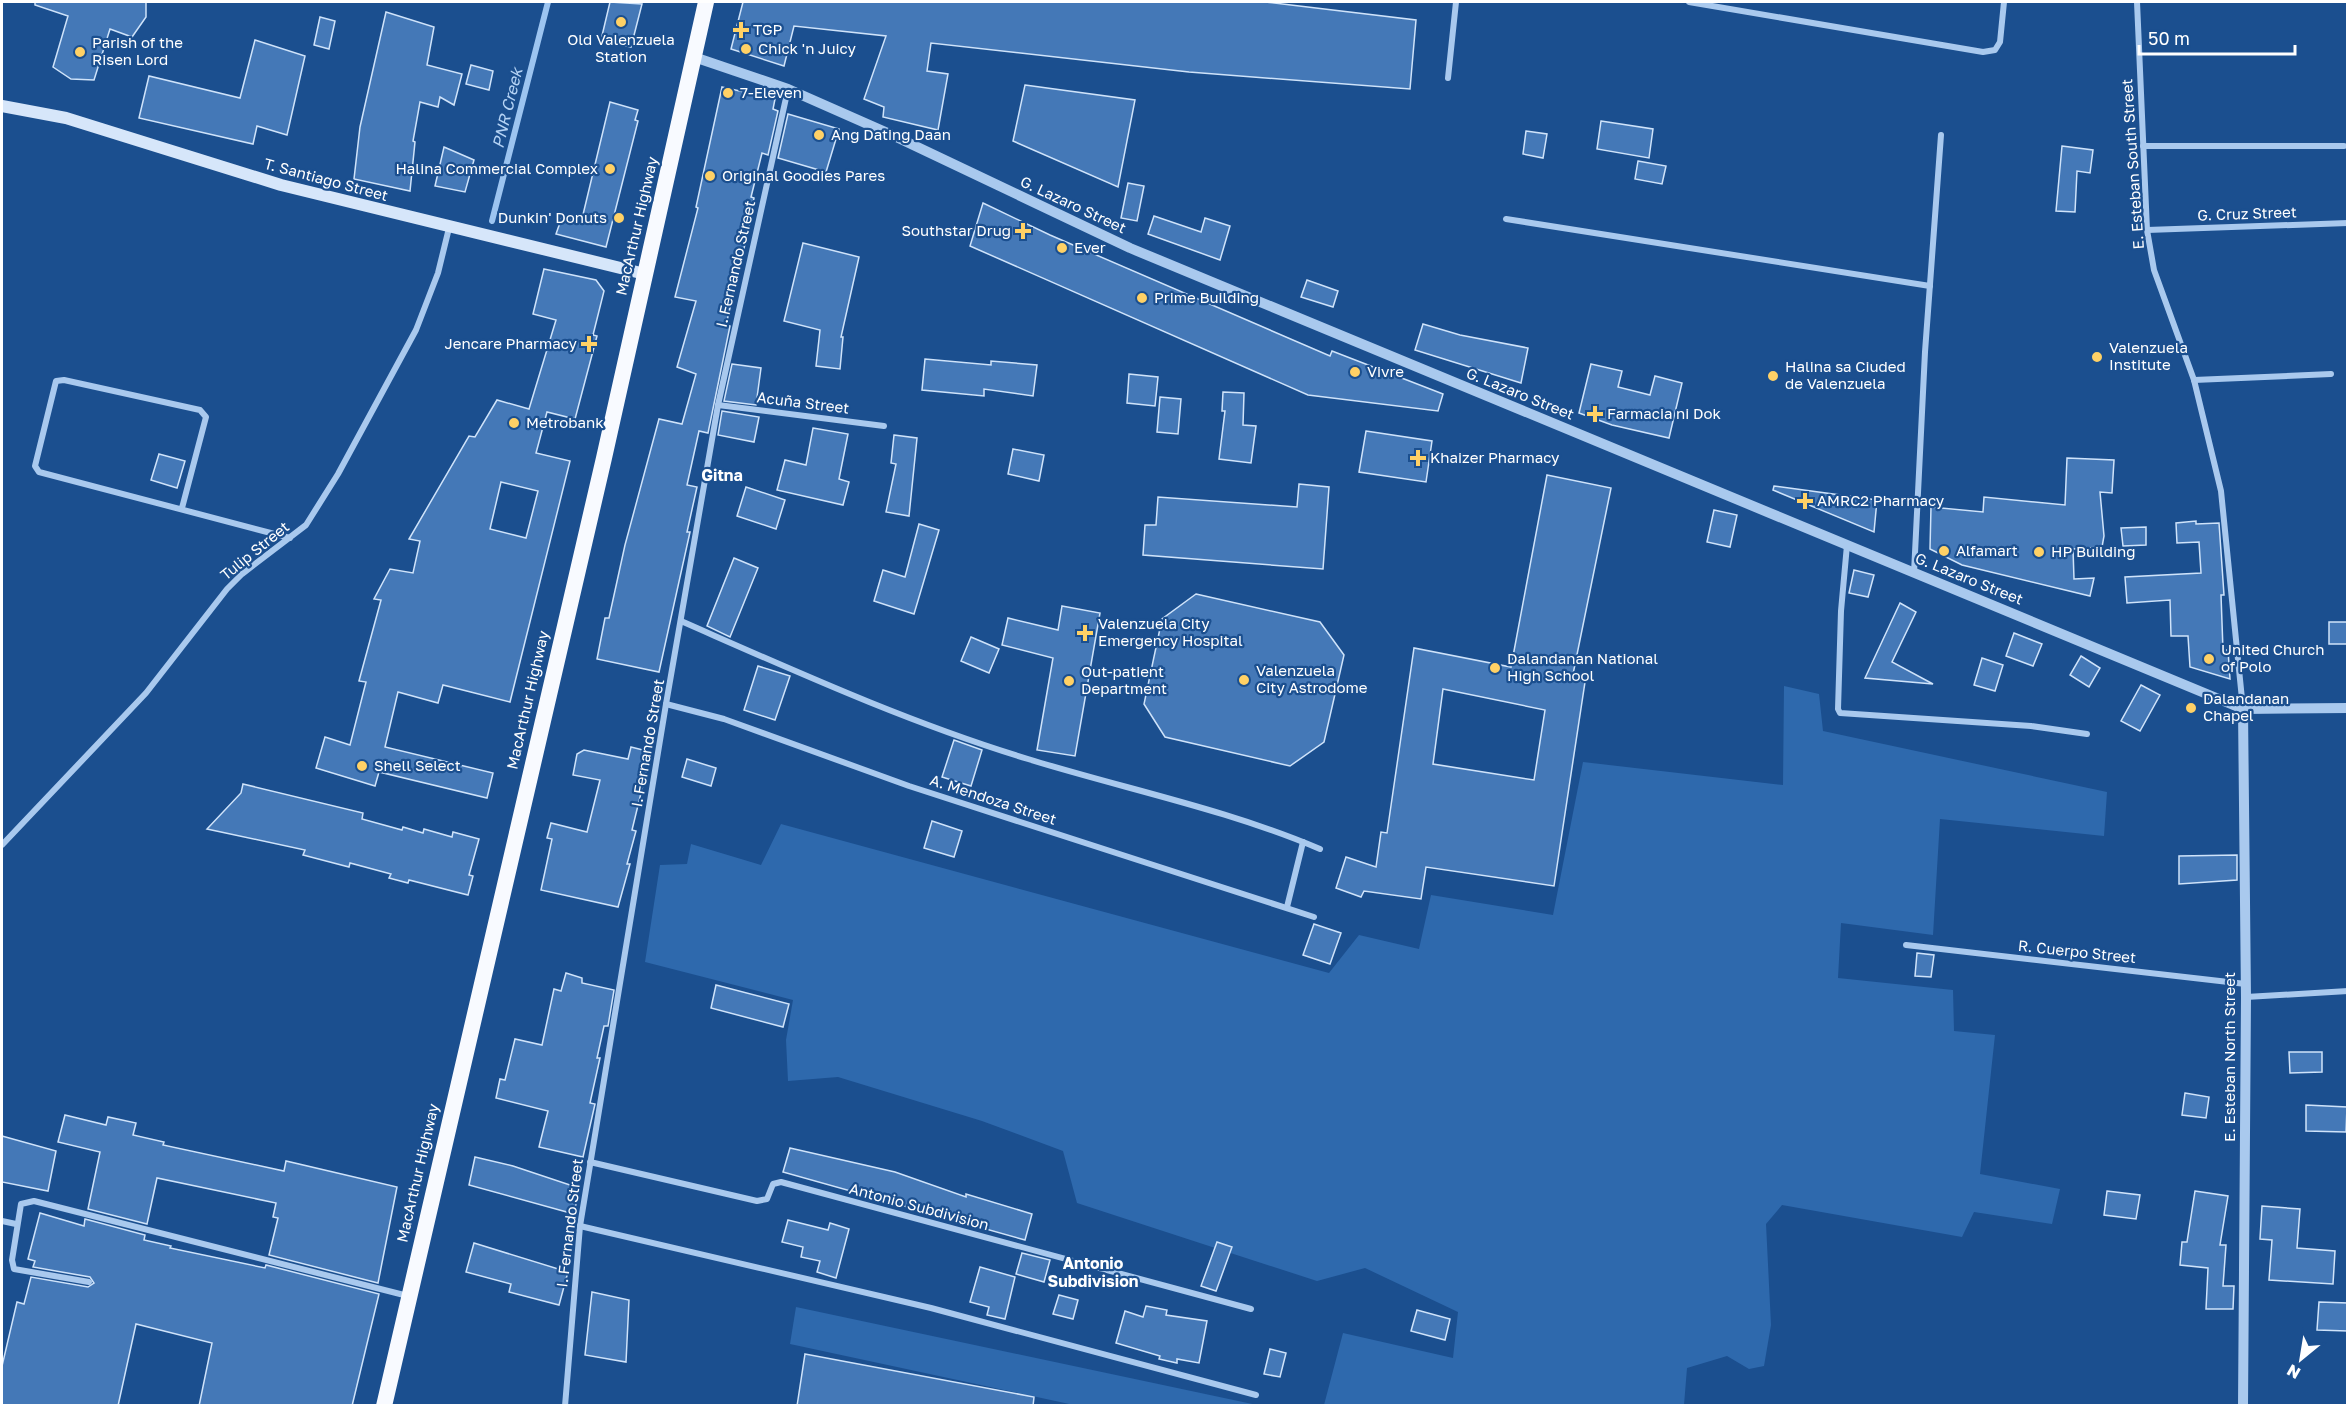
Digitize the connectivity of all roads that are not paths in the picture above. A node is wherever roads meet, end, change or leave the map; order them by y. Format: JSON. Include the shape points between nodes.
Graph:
{"nodes":[{"id":1,"x":706,"y":2,"type":"edge"},
{"id":2,"x":1456,"y":2,"type":"edge"},
{"id":3,"x":1689,"y":2,"type":"edge"},
{"id":4,"x":2004,"y":2,"type":"edge"},
{"id":5,"x":2137,"y":2,"type":"edge"},
{"id":6,"x":694,"y":57,"type":"junction"},
{"id":7,"x":1448,"y":78,"type":"dead end"},
{"id":8,"x":788,"y":89,"type":"junction"},
{"id":9,"x":2,"y":106,"type":"edge"},
{"id":10,"x":1941,"y":135,"type":"dead end"},
{"id":11,"x":2143,"y":146,"type":"junction"},
{"id":12,"x":2344,"y":146,"type":"dead end"},
{"id":13,"x":1506,"y":219,"type":"dead end"},
{"id":14,"x":2348,"y":223,"type":"edge"},
{"id":15,"x":449,"y":228,"type":"junction"},
{"id":16,"x":2147,"y":230,"type":"junction"},
{"id":17,"x":645,"y":274,"type":"junction"},
{"id":18,"x":1930,"y":286,"type":"junction"},
{"id":19,"x":2331,"y":374,"type":"dead end"},
{"id":20,"x":2194,"y":380,"type":"junction"},
{"id":21,"x":718,"y":405,"type":"junction"},
{"id":22,"x":884,"y":426,"type":"dead end"},
{"id":23,"x":182,"y":508,"type":"junction"},
{"id":24,"x":290,"y":538,"type":"junction"},
{"id":25,"x":1847,"y":545,"type":"junction"},
{"id":26,"x":1914,"y":573,"type":"junction"},
{"id":27,"x":681,"y":621,"type":"junction"},
{"id":28,"x":666,"y":704,"type":"junction"},
{"id":29,"x":2348,"y":708,"type":"edge"},
{"id":30,"x":2243,"y":709,"type":"junction"},
{"id":31,"x":2087,"y":734,"type":"dead end"},
{"id":32,"x":1303,"y":842,"type":"junction"},
{"id":33,"x":2,"y":845,"type":"edge"},
{"id":34,"x":1320,"y":849,"type":"dead end"},
{"id":35,"x":1287,"y":907,"type":"junction"},
{"id":36,"x":1314,"y":917,"type":"dead end"},
{"id":37,"x":1906,"y":945,"type":"dead end"},
{"id":38,"x":2246,"y":984,"type":"junction"},
{"id":39,"x":2348,"y":991,"type":"edge"},
{"id":40,"x":2246,"y":997,"type":"junction"},
{"id":41,"x":590,"y":1162,"type":"junction"},
{"id":42,"x":2,"y":1221,"type":"edge"},
{"id":43,"x":16,"y":1224,"type":"junction"},
{"id":44,"x":580,"y":1226,"type":"junction"},
{"id":45,"x":89,"y":1282,"type":"dead end"},
{"id":46,"x":408,"y":1296,"type":"junction"},
{"id":47,"x":1251,"y":1309,"type":"dead end"},
{"id":48,"x":1256,"y":1395,"type":"dead end"},
{"id":49,"x":384,"y":1406,"type":"edge"},
{"id":50,"x":565,"y":1406,"type":"edge"},
{"id":51,"x":2243,"y":1406,"type":"edge"}],
"edges":[{"from":1,"to":6,"type":"highway","name":"MacArthur Highway"},
{"from":2,"to":7,"type":"street"},
{"from":3,"to":4,"type":"street","via":[[1983,52],[1995,50],[2000,42]]},
{"from":5,"to":11,"type":"street","name":"E. Esteban South Street"},
{"from":6,"to":8,"type":"street","name":"G. Lazaro Street"},
{"from":6,"to":17,"type":"highway","name":"MacArthur Highway"},
{"from":8,"to":21,"type":"street","name":"I. Fernando Street"},
{"from":8,"to":25,"type":"street","name":"G. Lazaro Street","via":[[1130,248]]},
{"from":9,"to":15,"type":"main road","name":"T. Santiago Street","via":[[66,118],[281,185]]},
{"from":10,"to":18,"type":"street"},
{"from":11,"to":12,"type":"street"},
{"from":11,"to":16,"type":"street","name":"E. Esteban South Street"},
{"from":13,"to":18,"type":"street"},
{"from":14,"to":16,"type":"street","name":"G. Cruz Street"},
{"from":15,"to":17,"type":"main road","name":"T. Santiago Street"},
{"from":15,"to":24,"type":"street","name":"Tulip Street","via":[[428,301],[394,374],[312,516]]},
{"from":16,"to":20,"type":"street","name":"E. Esteban South Street","via":[[2154,270]]},
{"from":17,"to":46,"type":"highway","name":"MacArthur Highway"},
{"from":18,"to":26,"type":"street"},
{"from":19,"to":20,"type":"street"},
{"from":20,"to":30,"type":"street","name":"E. Esteban South Street","via":[[2221,491]]},
{"from":21,"to":22,"type":"street","name":"Acuña Street"},
{"from":21,"to":27,"type":"street","name":"I. Fernando Street"},
{"from":23,"to":23,"type":"street","via":[[39,472],[35,466],[56,381],[200,410],[206,417]]},
{"from":23,"to":24,"type":"street"},
{"from":24,"to":33,"type":"street","name":"Tulip Street","via":[[242,573],[146,693]]},
{"from":25,"to":26,"type":"street","name":"G. Lazaro Street"},
{"from":25,"to":31,"type":"street","via":[[1841,611],[1840,713],[2031,726]]},
{"from":26,"to":30,"type":"street","name":"G. Lazaro Street"},
{"from":27,"to":28,"type":"street","name":"I. Fernando Street"},
{"from":27,"to":32,"type":"street","via":[[881,708],[1026,759],[1197,807]]},
{"from":28,"to":35,"type":"street","name":"A. Mendoza Street","via":[[724,719],[909,786]]},
{"from":28,"to":41,"type":"street","name":"I. Fernando Street"},
{"from":29,"to":30,"type":"street","name":"G. Lazaro Street"},
{"from":30,"to":38,"type":"street","name":"E. Esteban North Street"},
{"from":32,"to":34,"type":"street"},
{"from":32,"to":35,"type":"street"},
{"from":35,"to":36,"type":"street","name":"A. Mendoza Street"},
{"from":37,"to":38,"type":"street","name":"R. Cuerpo Street"},
{"from":38,"to":40,"type":"street","name":"E. Esteban North Street"},
{"from":39,"to":40,"type":"street"},
{"from":40,"to":51,"type":"street","name":"E. Esteban North Street"},
{"from":41,"to":44,"type":"street","name":"I. Fernando Street"},
{"from":41,"to":47,"type":"street","name":"Antonio Subdivision","via":[[761,1202],[767,1199],[773,1184],[781,1182]]},
{"from":42,"to":43,"type":"street"},
{"from":43,"to":45,"type":"street","via":[[14,1269]]},
{"from":43,"to":46,"type":"street","via":[[21,1204],[34,1201]]},
{"from":44,"to":48,"type":"street","via":[[931,1308]]},
{"from":44,"to":50,"type":"street","name":"I. Fernando Street"},
{"from":46,"to":49,"type":"highway","name":"MacArthur Highway"}]}
